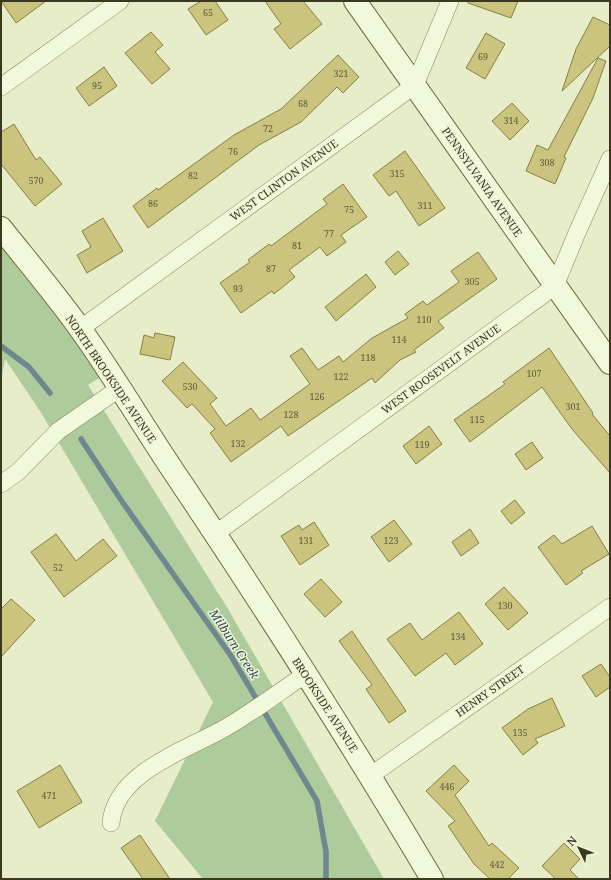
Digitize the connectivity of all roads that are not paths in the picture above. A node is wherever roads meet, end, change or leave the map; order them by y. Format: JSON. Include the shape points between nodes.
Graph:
{"nodes":[{"id":1,"x":120,"y":1,"type":"edge"},
{"id":2,"x":355,"y":1,"type":"edge"},
{"id":3,"x":450,"y":1,"type":"edge"},
{"id":4,"x":415,"y":85,"type":"junction"},
{"id":5,"x":1,"y":87,"type":"edge"},
{"id":6,"x":610,"y":159,"type":"edge"},
{"id":7,"x":1,"y":228,"type":"edge"},
{"id":8,"x":555,"y":286,"type":"junction"},
{"id":9,"x":80,"y":329,"type":"junction"},
{"id":10,"x":610,"y":363,"type":"edge"},
{"id":11,"x":120,"y":388,"type":"junction"},
{"id":12,"x":1,"y":484,"type":"edge"},
{"id":13,"x":215,"y":534,"type":"junction"},
{"id":14,"x":610,"y":607,"type":"edge"},
{"id":15,"x":306,"y":674,"type":"junction"},
{"id":16,"x":370,"y":776,"type":"junction"},
{"id":17,"x":111,"y":823,"type":"dead end"},
{"id":18,"x":432,"y":879,"type":"edge"}],
"edges":[{"from":1,"to":5,"type":"street"},
{"from":2,"to":4,"type":"main road","name":"PENNSYLVANIA AVENUE"},
{"from":3,"to":4,"type":"street"},
{"from":4,"to":8,"type":"main road","name":"PENNSYLVANIA AVENUE"},
{"from":4,"to":9,"type":"street","name":"WEST CLINTON AVENUE"},
{"from":6,"to":8,"type":"street"},
{"from":7,"to":9,"type":"main road","name":"NORTH BROOKSIDE AVENUE"},
{"from":8,"to":10,"type":"main road","name":"PENNSYLVANIA AVENUE"},
{"from":8,"to":13,"type":"street","name":"WEST ROOSEVELT AVENUE"},
{"from":9,"to":11,"type":"main road","name":"NORTH BROOKSIDE AVENUE"},
{"from":11,"to":12,"type":"street","via":[[58,431],[18,472]]},
{"from":11,"to":13,"type":"main road","name":"NORTH BROOKSIDE AVENUE"},
{"from":13,"to":15,"type":"main road","name":"BROOKSIDE AVENUE"},
{"from":14,"to":16,"type":"street","name":"HENRY STREET"},
{"from":15,"to":16,"type":"main road","name":"BROOKSIDE AVENUE"},
{"from":15,"to":17,"type":"street","via":[[225,728],[146,770],[120,796],[112,812]]},
{"from":16,"to":18,"type":"main road","name":"BROOKSIDE AVENUE"}]}
